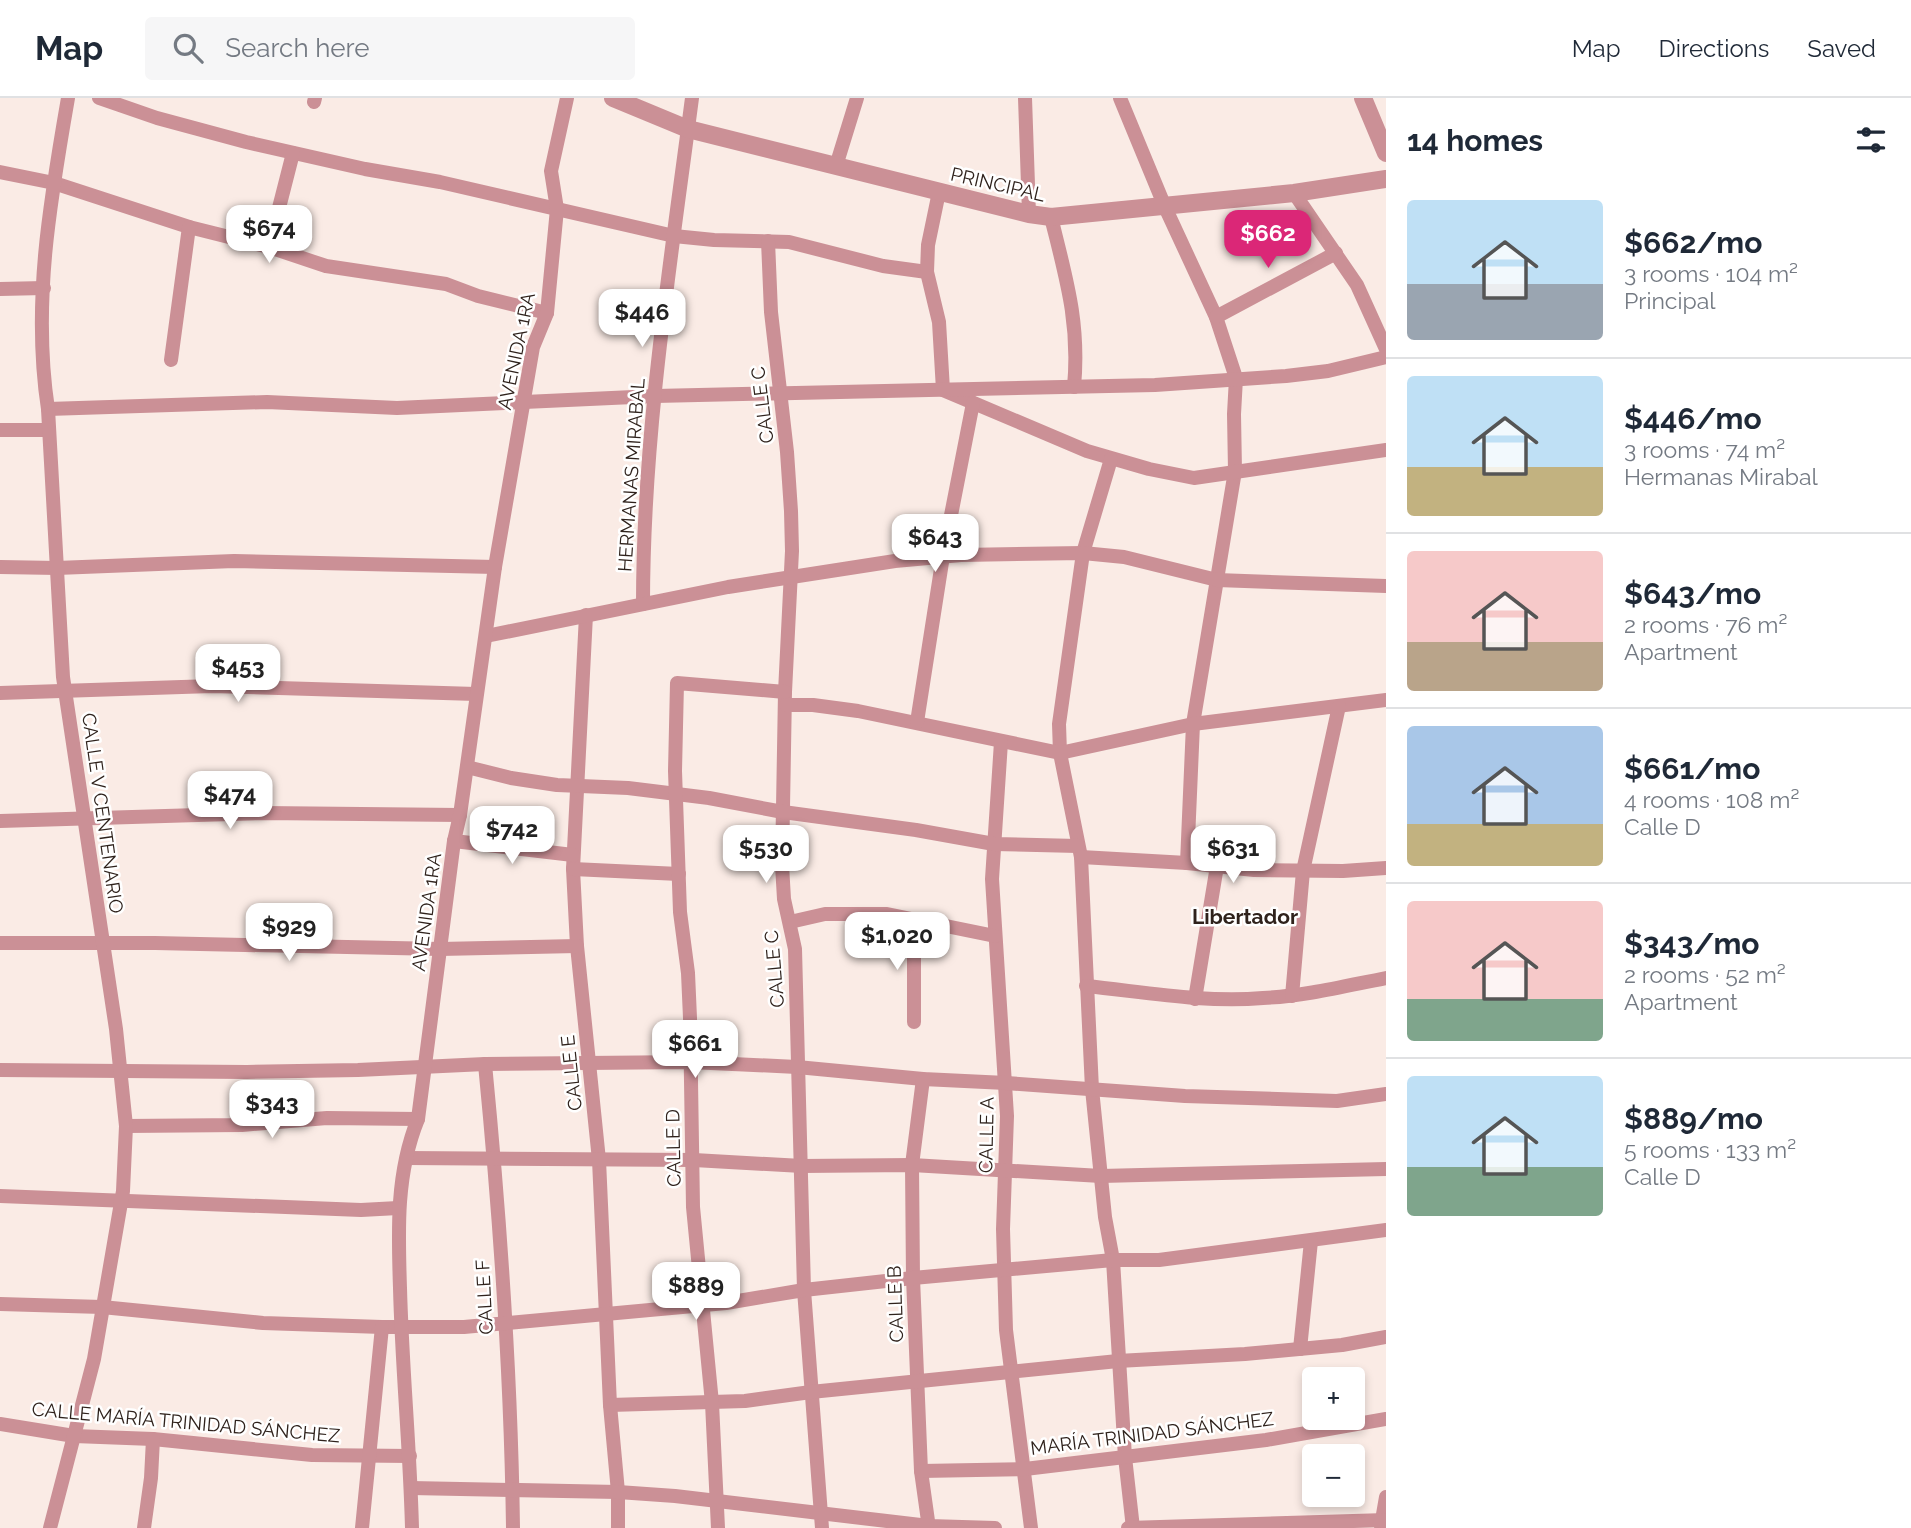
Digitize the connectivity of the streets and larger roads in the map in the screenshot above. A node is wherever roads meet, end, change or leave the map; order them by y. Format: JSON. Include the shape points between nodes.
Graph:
{"nodes":[{"id":1,"x":68,"y":98,"type":"edge"},
{"id":2,"x":99,"y":98,"type":"edge"},
{"id":3,"x":567,"y":98,"type":"edge"},
{"id":4,"x":613,"y":98,"type":"edge"},
{"id":5,"x":692,"y":98,"type":"edge"},
{"id":6,"x":857,"y":98,"type":"edge"},
{"id":7,"x":1025,"y":98,"type":"edge"},
{"id":8,"x":1120,"y":98,"type":"edge"},
{"id":9,"x":1363,"y":98,"type":"edge"},
{"id":10,"x":688,"y":129,"type":"junction"},
{"id":11,"x":293,"y":153,"type":"junction"},
{"id":12,"x":1386,"y":153,"type":"edge"},
{"id":13,"x":836,"y":166,"type":"junction"},
{"id":14,"x":0,"y":172,"type":"edge"},
{"id":15,"x":1386,"y":178,"type":"edge"},
{"id":16,"x":54,"y":183,"type":"junction"},
{"id":17,"x":939,"y":192,"type":"junction"},
{"id":18,"x":1294,"y":193,"type":"junction"},
{"id":19,"x":1165,"y":207,"type":"junction"},
{"id":20,"x":557,"y":209,"type":"junction"},
{"id":21,"x":1029,"y":214,"type":"junction"},
{"id":22,"x":1051,"y":217,"type":"junction"},
{"id":23,"x":189,"y":227,"type":"junction"},
{"id":24,"x":674,"y":236,"type":"junction"},
{"id":25,"x":768,"y":241,"type":"junction"},
{"id":26,"x":269,"y":247,"type":"junction"},
{"id":27,"x":1336,"y":253,"type":"junction"},
{"id":28,"x":927,"y":272,"type":"junction"},
{"id":29,"x":44,"y":288,"type":"junction"},
{"id":30,"x":0,"y":289,"type":"edge"},
{"id":31,"x":547,"y":313,"type":"junction"},
{"id":32,"x":1216,"y":317,"type":"junction"},
{"id":33,"x":1386,"y":349,"type":"edge"},
{"id":34,"x":1386,"y":357,"type":"edge"},
{"id":35,"x":171,"y":360,"type":"dead end"},
{"id":36,"x":1236,"y":378,"type":"junction"},
{"id":37,"x":1074,"y":387,"type":"junction"},
{"id":38,"x":943,"y":390,"type":"junction"},
{"id":39,"x":780,"y":394,"type":"junction"},
{"id":40,"x":655,"y":396,"type":"junction"},
{"id":41,"x":973,"y":402,"type":"junction"},
{"id":42,"x":523,"y":403,"type":"junction"},
{"id":43,"x":48,"y":409,"type":"junction"},
{"id":44,"x":0,"y":430,"type":"edge"},
{"id":45,"x":48,"y":430,"type":"junction"},
{"id":46,"x":1386,"y":450,"type":"edge"},
{"id":47,"x":1111,"y":459,"type":"junction"},
{"id":48,"x":1235,"y":471,"type":"junction"},
{"id":49,"x":1083,"y":553,"type":"junction"},
{"id":50,"x":943,"y":556,"type":"junction"},
{"id":51,"x":0,"y":567,"type":"edge"},
{"id":52,"x":495,"y":567,"type":"junction"},
{"id":53,"x":57,"y":568,"type":"junction"},
{"id":54,"x":789,"y":577,"type":"junction"},
{"id":55,"x":1217,"y":580,"type":"junction"},
{"id":56,"x":1386,"y":586,"type":"edge"},
{"id":57,"x":643,"y":604,"type":"junction"},
{"id":58,"x":586,"y":615,"type":"junction"},
{"id":59,"x":486,"y":636,"type":"junction"},
{"id":60,"x":66,"y":690,"type":"junction"},
{"id":61,"x":0,"y":693,"type":"edge"},
{"id":62,"x":476,"y":694,"type":"junction"},
{"id":63,"x":786,"y":699,"type":"junction"},
{"id":64,"x":1386,"y":700,"type":"edge"},
{"id":65,"x":1339,"y":706,"type":"junction"},
{"id":66,"x":917,"y":722,"type":"junction"},
{"id":67,"x":1193,"y":724,"type":"junction"},
{"id":68,"x":1001,"y":742,"type":"junction"},
{"id":69,"x":1060,"y":753,"type":"junction"},
{"id":70,"x":467,"y":767,"type":"junction"},
{"id":71,"x":576,"y":785,"type":"junction"},
{"id":72,"x":677,"y":795,"type":"junction"},
{"id":73,"x":783,"y":812,"type":"junction"},
{"id":74,"x":460,"y":815,"type":"junction"},
{"id":75,"x":83,"y":820,"type":"junction"},
{"id":76,"x":0,"y":821,"type":"edge"},
{"id":77,"x":454,"y":841,"type":"junction"},
{"id":78,"x":994,"y":844,"type":"junction"},
{"id":79,"x":1079,"y":851,"type":"junction"},
{"id":80,"x":573,"y":862,"type":"junction"},
{"id":81,"x":1187,"y":863,"type":"junction"},
{"id":82,"x":1217,"y":866,"type":"junction"},
{"id":83,"x":1386,"y":868,"type":"edge"},
{"id":84,"x":1303,"y":871,"type":"junction"},
{"id":85,"x":679,"y":874,"type":"junction"},
{"id":86,"x":790,"y":922,"type":"junction"},
{"id":87,"x":914,"y":922,"type":"junction"},
{"id":88,"x":995,"y":936,"type":"junction"},
{"id":89,"x":0,"y":943,"type":"edge"},
{"id":90,"x":103,"y":943,"type":"junction"},
{"id":91,"x":577,"y":946,"type":"junction"},
{"id":92,"x":440,"y":950,"type":"junction"},
{"id":93,"x":1386,"y":978,"type":"edge"},
{"id":94,"x":1086,"y":986,"type":"junction"},
{"id":95,"x":1292,"y":996,"type":"junction"},
{"id":96,"x":1195,"y":999,"type":"junction"},
{"id":97,"x":914,"y":1022,"type":"dead end"},
{"id":98,"x":690,"y":1062,"type":"junction"},
{"id":99,"x":485,"y":1064,"type":"junction"},
{"id":100,"x":590,"y":1064,"type":"junction"},
{"id":101,"x":424,"y":1066,"type":"junction"},
{"id":102,"x":797,"y":1067,"type":"junction"},
{"id":103,"x":0,"y":1070,"type":"edge"},
{"id":104,"x":121,"y":1071,"type":"junction"},
{"id":105,"x":923,"y":1079,"type":"junction"},
{"id":106,"x":1006,"y":1083,"type":"junction"},
{"id":107,"x":1093,"y":1088,"type":"junction"},
{"id":108,"x":1386,"y":1094,"type":"edge"},
{"id":109,"x":418,"y":1119,"type":"junction"},
{"id":110,"x":126,"y":1126,"type":"junction"},
{"id":111,"x":407,"y":1158,"type":"junction"},
{"id":112,"x":494,"y":1158,"type":"junction"},
{"id":113,"x":598,"y":1160,"type":"junction"},
{"id":114,"x":694,"y":1160,"type":"junction"},
{"id":115,"x":912,"y":1165,"type":"junction"},
{"id":116,"x":802,"y":1166,"type":"junction"},
{"id":117,"x":1386,"y":1169,"type":"edge"},
{"id":118,"x":1004,"y":1171,"type":"junction"},
{"id":119,"x":1101,"y":1175,"type":"junction"},
{"id":120,"x":0,"y":1196,"type":"edge"},
{"id":121,"x":121,"y":1201,"type":"junction"},
{"id":122,"x":398,"y":1208,"type":"junction"},
{"id":123,"x":1386,"y":1230,"type":"edge"},
{"id":124,"x":1311,"y":1241,"type":"junction"},
{"id":125,"x":1113,"y":1260,"type":"junction"},
{"id":126,"x":1005,"y":1271,"type":"junction"},
{"id":127,"x":913,"y":1278,"type":"junction"},
{"id":128,"x":804,"y":1290,"type":"junction"},
{"id":129,"x":0,"y":1304,"type":"edge"},
{"id":130,"x":703,"y":1304,"type":"junction"},
{"id":131,"x":102,"y":1307,"type":"junction"},
{"id":132,"x":607,"y":1315,"type":"junction"},
{"id":133,"x":505,"y":1324,"type":"junction"},
{"id":134,"x":382,"y":1327,"type":"junction"},
{"id":135,"x":401,"y":1327,"type":"junction"},
{"id":136,"x":1386,"y":1337,"type":"edge"},
{"id":137,"x":1300,"y":1349,"type":"junction"},
{"id":138,"x":1118,"y":1361,"type":"junction"},
{"id":139,"x":1012,"y":1373,"type":"junction"},
{"id":140,"x":917,"y":1381,"type":"junction"},
{"id":141,"x":811,"y":1392,"type":"junction"},
{"id":142,"x":712,"y":1403,"type":"junction"},
{"id":143,"x":610,"y":1405,"type":"junction"},
{"id":144,"x":1386,"y":1419,"type":"edge"},
{"id":145,"x":0,"y":1424,"type":"edge"},
{"id":146,"x":74,"y":1436,"type":"junction"},
{"id":147,"x":153,"y":1439,"type":"junction"},
{"id":148,"x":370,"y":1455,"type":"junction"},
{"id":149,"x":410,"y":1456,"type":"junction"},
{"id":150,"x":1125,"y":1457,"type":"junction"},
{"id":151,"x":1025,"y":1469,"type":"junction"},
{"id":152,"x":922,"y":1471,"type":"junction"},
{"id":153,"x":411,"y":1488,"type":"junction"},
{"id":154,"x":513,"y":1490,"type":"junction"},
{"id":155,"x":618,"y":1492,"type":"junction"},
{"id":156,"x":1386,"y":1497,"type":"edge"},
{"id":157,"x":717,"y":1501,"type":"junction"},
{"id":158,"x":821,"y":1521,"type":"edge"},
{"id":159,"x":1383,"y":1523,"type":"edge"},
{"id":160,"x":929,"y":1527,"type":"edge"},
{"id":161,"x":50,"y":1528,"type":"edge"},
{"id":162,"x":144,"y":1528,"type":"edge"},
{"id":163,"x":362,"y":1528,"type":"edge"},
{"id":164,"x":412,"y":1528,"type":"edge"},
{"id":165,"x":513,"y":1528,"type":"edge"},
{"id":166,"x":618,"y":1528,"type":"edge"},
{"id":167,"x":718,"y":1528,"type":"edge"},
{"id":168,"x":995,"y":1528,"type":"edge"},
{"id":169,"x":1031,"y":1528,"type":"edge"},
{"id":170,"x":1131,"y":1528,"type":"edge"}],
"edges":[{"from":1,"to":16,"type":"street","name":"CALLE V CENTENARIO"},
{"from":2,"to":11,"type":"street"},
{"from":3,"to":20,"type":"street","name":"AVENIDA 1RA","via":[[551,171]]},
{"from":4,"to":10,"type":"street","name":"PRINCIPAL"},
{"from":5,"to":10,"type":"street","name":"HERMANAS MIRABAL"},
{"from":6,"to":13,"type":"street"},
{"from":7,"to":21,"type":"street"},
{"from":8,"to":19,"type":"street"},
{"from":9,"to":12,"type":"street"},
{"from":10,"to":13,"type":"street","name":"PRINCIPAL"},
{"from":10,"to":24,"type":"street","name":"HERMANAS MIRABAL"},
{"from":11,"to":20,"type":"street"},
{"from":11,"to":26,"type":"street"},
{"from":13,"to":17,"type":"street","name":"PRINCIPAL"},
{"from":14,"to":16,"type":"street"},
{"from":15,"to":18,"type":"street","name":"PRINCIPAL"},
{"from":16,"to":23,"type":"street"},
{"from":16,"to":29,"type":"street","name":"CALLE V CENTENARIO"},
{"from":17,"to":21,"type":"street","name":"PRINCIPAL"},
{"from":17,"to":28,"type":"street"},
{"from":18,"to":19,"type":"street","name":"PRINCIPAL"},
{"from":18,"to":27,"type":"street"},
{"from":19,"to":22,"type":"street","name":"PRINCIPAL"},
{"from":19,"to":32,"type":"street"},
{"from":20,"to":24,"type":"street"},
{"from":20,"to":31,"type":"street","name":"AVENIDA 1RA"},
{"from":21,"to":22,"type":"street","name":"PRINCIPAL"},
{"from":22,"to":37,"type":"street","via":[[1075,323]]},
{"from":23,"to":26,"type":"street"},
{"from":23,"to":35,"type":"street"},
{"from":24,"to":25,"type":"street"},
{"from":24,"to":40,"type":"street","name":"HERMANAS MIRABAL"},
{"from":25,"to":28,"type":"street"},
{"from":25,"to":39,"type":"street","name":"CALLE C"},
{"from":26,"to":31,"type":"street","via":[[326,266],[446,284]]},
{"from":27,"to":32,"type":"street"},
{"from":27,"to":33,"type":"street","via":[[1357,285]]},
{"from":28,"to":38,"type":"street","via":[[939,322]]},
{"from":29,"to":30,"type":"street"},
{"from":29,"to":43,"type":"street","name":"CALLE V CENTENARIO","via":[[41,322]]},
{"from":31,"to":42,"type":"street","name":"AVENIDA 1RA","via":[[533,347]]},
{"from":32,"to":36,"type":"street"},
{"from":34,"to":36,"type":"street","via":[[1328,370]]},
{"from":36,"to":37,"type":"street"},
{"from":36,"to":48,"type":"street"},
{"from":37,"to":38,"type":"street"},
{"from":38,"to":39,"type":"street"},
{"from":38,"to":41,"type":"street"},
{"from":39,"to":40,"type":"street"},
{"from":39,"to":54,"type":"street","name":"CALLE C","via":[[791,511]]},
{"from":40,"to":42,"type":"street"},
{"from":40,"to":57,"type":"street","name":"HERMANAS MIRABAL","via":[[643,532]]},
{"from":41,"to":47,"type":"street"},
{"from":41,"to":50,"type":"street"},
{"from":42,"to":43,"type":"street","via":[[397,408],[267,402]]},
{"from":42,"to":52,"type":"street","name":"AVENIDA 1RA"},
{"from":43,"to":45,"type":"street","name":"CALLE V CENTENARIO"},
{"from":44,"to":45,"type":"street"},
{"from":45,"to":53,"type":"street","name":"CALLE V CENTENARIO"},
{"from":46,"to":48,"type":"street"},
{"from":47,"to":48,"type":"street","via":[[1194,478]]},
{"from":47,"to":49,"type":"street"},
{"from":48,"to":55,"type":"street"},
{"from":49,"to":50,"type":"street"},
{"from":49,"to":55,"type":"street","via":[[1124,557]]},
{"from":49,"to":69,"type":"street","via":[[1060,706]]},
{"from":50,"to":54,"type":"street"},
{"from":50,"to":66,"type":"street"},
{"from":51,"to":53,"type":"street"},
{"from":52,"to":53,"type":"street","via":[[233,561]]},
{"from":52,"to":59,"type":"street","name":"AVENIDA 1RA"},
{"from":53,"to":60,"type":"street","name":"CALLE V CENTENARIO"},
{"from":54,"to":57,"type":"street"},
{"from":54,"to":63,"type":"street","name":"CALLE C"},
{"from":55,"to":56,"type":"street"},
{"from":55,"to":67,"type":"street"},
{"from":57,"to":58,"type":"street"},
{"from":58,"to":59,"type":"street"},
{"from":58,"to":71,"type":"street","name":"CALLE E"},
{"from":59,"to":62,"type":"street","name":"AVENIDA 1RA"},
{"from":60,"to":61,"type":"street"},
{"from":60,"to":62,"type":"street","via":[[212,686]]},
{"from":60,"to":75,"type":"street","name":"CALLE V CENTENARIO"},
{"from":62,"to":70,"type":"street","name":"AVENIDA 1RA"},
{"from":63,"to":66,"type":"street"},
{"from":63,"to":72,"type":"street","name":"CALLE D","via":[[677,683]]},
{"from":63,"to":73,"type":"street","name":"CALLE C"},
{"from":64,"to":65,"type":"street"},
{"from":65,"to":67,"type":"street"},
{"from":65,"to":84,"type":"street"},
{"from":66,"to":68,"type":"street"},
{"from":67,"to":69,"type":"street"},
{"from":67,"to":81,"type":"street"},
{"from":68,"to":69,"type":"street"},
{"from":68,"to":78,"type":"street","name":"CALLE A"},
{"from":69,"to":79,"type":"street"},
{"from":70,"to":71,"type":"street","via":[[511,778]]},
{"from":70,"to":74,"type":"street","name":"AVENIDA 1RA"},
{"from":71,"to":72,"type":"street"},
{"from":71,"to":80,"type":"street","name":"CALLE E"},
{"from":72,"to":73,"type":"street"},
{"from":72,"to":85,"type":"street","name":"CALLE D"},
{"from":73,"to":78,"type":"street"},
{"from":73,"to":86,"type":"street","name":"CALLE C","via":[[784,899]]},
{"from":74,"to":75,"type":"street","via":[[263,813]]},
{"from":74,"to":77,"type":"street","name":"AVENIDA 1RA"},
{"from":75,"to":76,"type":"street"},
{"from":75,"to":90,"type":"street","name":"CALLE V CENTENARIO"},
{"from":77,"to":80,"type":"street"},
{"from":77,"to":92,"type":"street","name":"AVENIDA 1RA"},
{"from":78,"to":79,"type":"street"},
{"from":78,"to":88,"type":"street","name":"CALLE A"},
{"from":79,"to":81,"type":"street"},
{"from":79,"to":94,"type":"street"},
{"from":80,"to":85,"type":"street"},
{"from":80,"to":91,"type":"street","name":"CALLE E"},
{"from":81,"to":82,"type":"street"},
{"from":82,"to":84,"type":"street"},
{"from":82,"to":96,"type":"street"},
{"from":83,"to":84,"type":"street"},
{"from":84,"to":95,"type":"street"},
{"from":85,"to":98,"type":"street","name":"CALLE D"},
{"from":86,"to":87,"type":"street","via":[[853,913],[887,914]]},
{"from":86,"to":102,"type":"street","name":"CALLE C","via":[[797,973]]},
{"from":87,"to":88,"type":"street"},
{"from":87,"to":97,"type":"street"},
{"from":88,"to":106,"type":"street","name":"CALLE A"},
{"from":89,"to":90,"type":"street"},
{"from":90,"to":92,"type":"street"},
{"from":90,"to":104,"type":"street","name":"CALLE V CENTENARIO"},
{"from":91,"to":92,"type":"street"},
{"from":91,"to":100,"type":"street","name":"CALLE E"},
{"from":92,"to":101,"type":"street","name":"AVENIDA 1RA"},
{"from":93,"to":95,"type":"street"},
{"from":94,"to":96,"type":"street"},
{"from":94,"to":107,"type":"street"},
{"from":95,"to":96,"type":"street"},
{"from":98,"to":100,"type":"street"},
{"from":98,"to":102,"type":"street"},
{"from":98,"to":114,"type":"street","name":"CALLE D"},
{"from":99,"to":100,"type":"street"},
{"from":99,"to":101,"type":"street"},
{"from":99,"to":112,"type":"street","name":"CALLE F"},
{"from":100,"to":113,"type":"street","name":"CALLE E"},
{"from":101,"to":104,"type":"street","via":[[275,1072]]},
{"from":101,"to":109,"type":"street","name":"AVENIDA 1RA"},
{"from":102,"to":105,"type":"street"},
{"from":102,"to":116,"type":"street","name":"CALLE C"},
{"from":103,"to":104,"type":"street"},
{"from":104,"to":110,"type":"street","name":"CALLE V CENTENARIO"},
{"from":105,"to":106,"type":"street"},
{"from":105,"to":115,"type":"street","name":"CALLE B"},
{"from":106,"to":107,"type":"street"},
{"from":106,"to":118,"type":"street","name":"CALLE A"},
{"from":107,"to":108,"type":"street","via":[[1337,1101]]},
{"from":107,"to":119,"type":"street"},
{"from":109,"to":110,"type":"street"},
{"from":109,"to":111,"type":"street","name":"AVENIDA 1RA"},
{"from":110,"to":121,"type":"street","name":"CALLE V CENTENARIO"},
{"from":111,"to":112,"type":"street"},
{"from":111,"to":122,"type":"street","name":"AVENIDA 1RA"},
{"from":112,"to":113,"type":"street"},
{"from":112,"to":133,"type":"street","name":"CALLE F"},
{"from":113,"to":114,"type":"street"},
{"from":113,"to":132,"type":"street","name":"CALLE E"},
{"from":114,"to":116,"type":"street"},
{"from":114,"to":130,"type":"street","name":"CALLE D","via":[[693,1207]]},
{"from":115,"to":116,"type":"street"},
{"from":115,"to":118,"type":"street"},
{"from":115,"to":127,"type":"street","name":"CALLE B"},
{"from":116,"to":128,"type":"street","name":"CALLE C"},
{"from":117,"to":119,"type":"street"},
{"from":118,"to":119,"type":"street"},
{"from":118,"to":126,"type":"street","name":"CALLE A"},
{"from":119,"to":125,"type":"street"},
{"from":120,"to":121,"type":"street"},
{"from":121,"to":122,"type":"street"},
{"from":121,"to":131,"type":"street","name":"CALLE V CENTENARIO"},
{"from":122,"to":135,"type":"street","name":"AVENIDA 1RA"},
{"from":123,"to":124,"type":"street"},
{"from":124,"to":125,"type":"street","via":[[1159,1260]]},
{"from":124,"to":137,"type":"street"},
{"from":125,"to":126,"type":"street"},
{"from":125,"to":138,"type":"street"},
{"from":126,"to":127,"type":"street"},
{"from":126,"to":139,"type":"street","name":"CALLE A"},
{"from":127,"to":128,"type":"street"},
{"from":127,"to":140,"type":"street","name":"CALLE B"},
{"from":128,"to":130,"type":"street"},
{"from":128,"to":141,"type":"street","name":"CALLE C"},
{"from":129,"to":131,"type":"street"},
{"from":130,"to":132,"type":"street"},
{"from":130,"to":142,"type":"street","name":"CALLE D"},
{"from":131,"to":134,"type":"street","via":[[263,1323]]},
{"from":131,"to":146,"type":"street","name":"CALLE V CENTENARIO"},
{"from":132,"to":133,"type":"street"},
{"from":132,"to":143,"type":"street","name":"CALLE E"},
{"from":133,"to":135,"type":"street"},
{"from":133,"to":154,"type":"street","name":"CALLE F"},
{"from":134,"to":135,"type":"street"},
{"from":134,"to":148,"type":"street"},
{"from":135,"to":149,"type":"street","name":"AVENIDA 1RA"},
{"from":136,"to":137,"type":"street"},
{"from":137,"to":138,"type":"street"},
{"from":138,"to":139,"type":"street"},
{"from":138,"to":150,"type":"street"},
{"from":139,"to":140,"type":"street"},
{"from":139,"to":151,"type":"street","name":"CALLE A"},
{"from":140,"to":141,"type":"street"},
{"from":140,"to":152,"type":"street","name":"CALLE B"},
{"from":141,"to":142,"type":"street"},
{"from":141,"to":158,"type":"street","name":"CALLE C"},
{"from":142,"to":143,"type":"street"},
{"from":142,"to":157,"type":"street","name":"CALLE D"},
{"from":143,"to":155,"type":"street","name":"CALLE E"},
{"from":144,"to":150,"type":"street","name":"MARÍA TRINIDAD SÁNCHEZ"},
{"from":145,"to":146,"type":"street","name":"CALLE MARÍA TRINIDAD SÁNCHEZ"},
{"from":146,"to":147,"type":"street","name":"CALLE MARÍA TRINIDAD SÁNCHEZ"},
{"from":146,"to":161,"type":"street","name":"CALLE V CENTENARIO"},
{"from":147,"to":148,"type":"street","name":"CALLE MARÍA TRINIDAD SÁNCHEZ","via":[[312,1455]]},
{"from":147,"to":162,"type":"street"},
{"from":148,"to":149,"type":"street","name":"CALLE MARÍA TRINIDAD SÁNCHEZ"},
{"from":148,"to":163,"type":"street"},
{"from":149,"to":153,"type":"street","name":"AVENIDA 1RA"},
{"from":150,"to":151,"type":"street","name":"MARÍA TRINIDAD SÁNCHEZ"},
{"from":150,"to":170,"type":"street"},
{"from":151,"to":152,"type":"street","name":"MARÍA TRINIDAD SÁNCHEZ"},
{"from":151,"to":169,"type":"street","name":"CALLE A"},
{"from":152,"to":160,"type":"street","name":"CALLE B"},
{"from":153,"to":154,"type":"street"},
{"from":153,"to":164,"type":"street","name":"AVENIDA 1RA"},
{"from":154,"to":155,"type":"street"},
{"from":154,"to":165,"type":"street","name":"CALLE F"},
{"from":155,"to":157,"type":"street"},
{"from":155,"to":166,"type":"street","name":"CALLE E"},
{"from":156,"to":159,"type":"street"},
{"from":157,"to":158,"type":"street"},
{"from":157,"to":167,"type":"street","name":"CALLE D"},
{"from":158,"to":160,"type":"street"},
{"from":159,"to":170,"type":"street"},
{"from":160,"to":168,"type":"street"}]}
